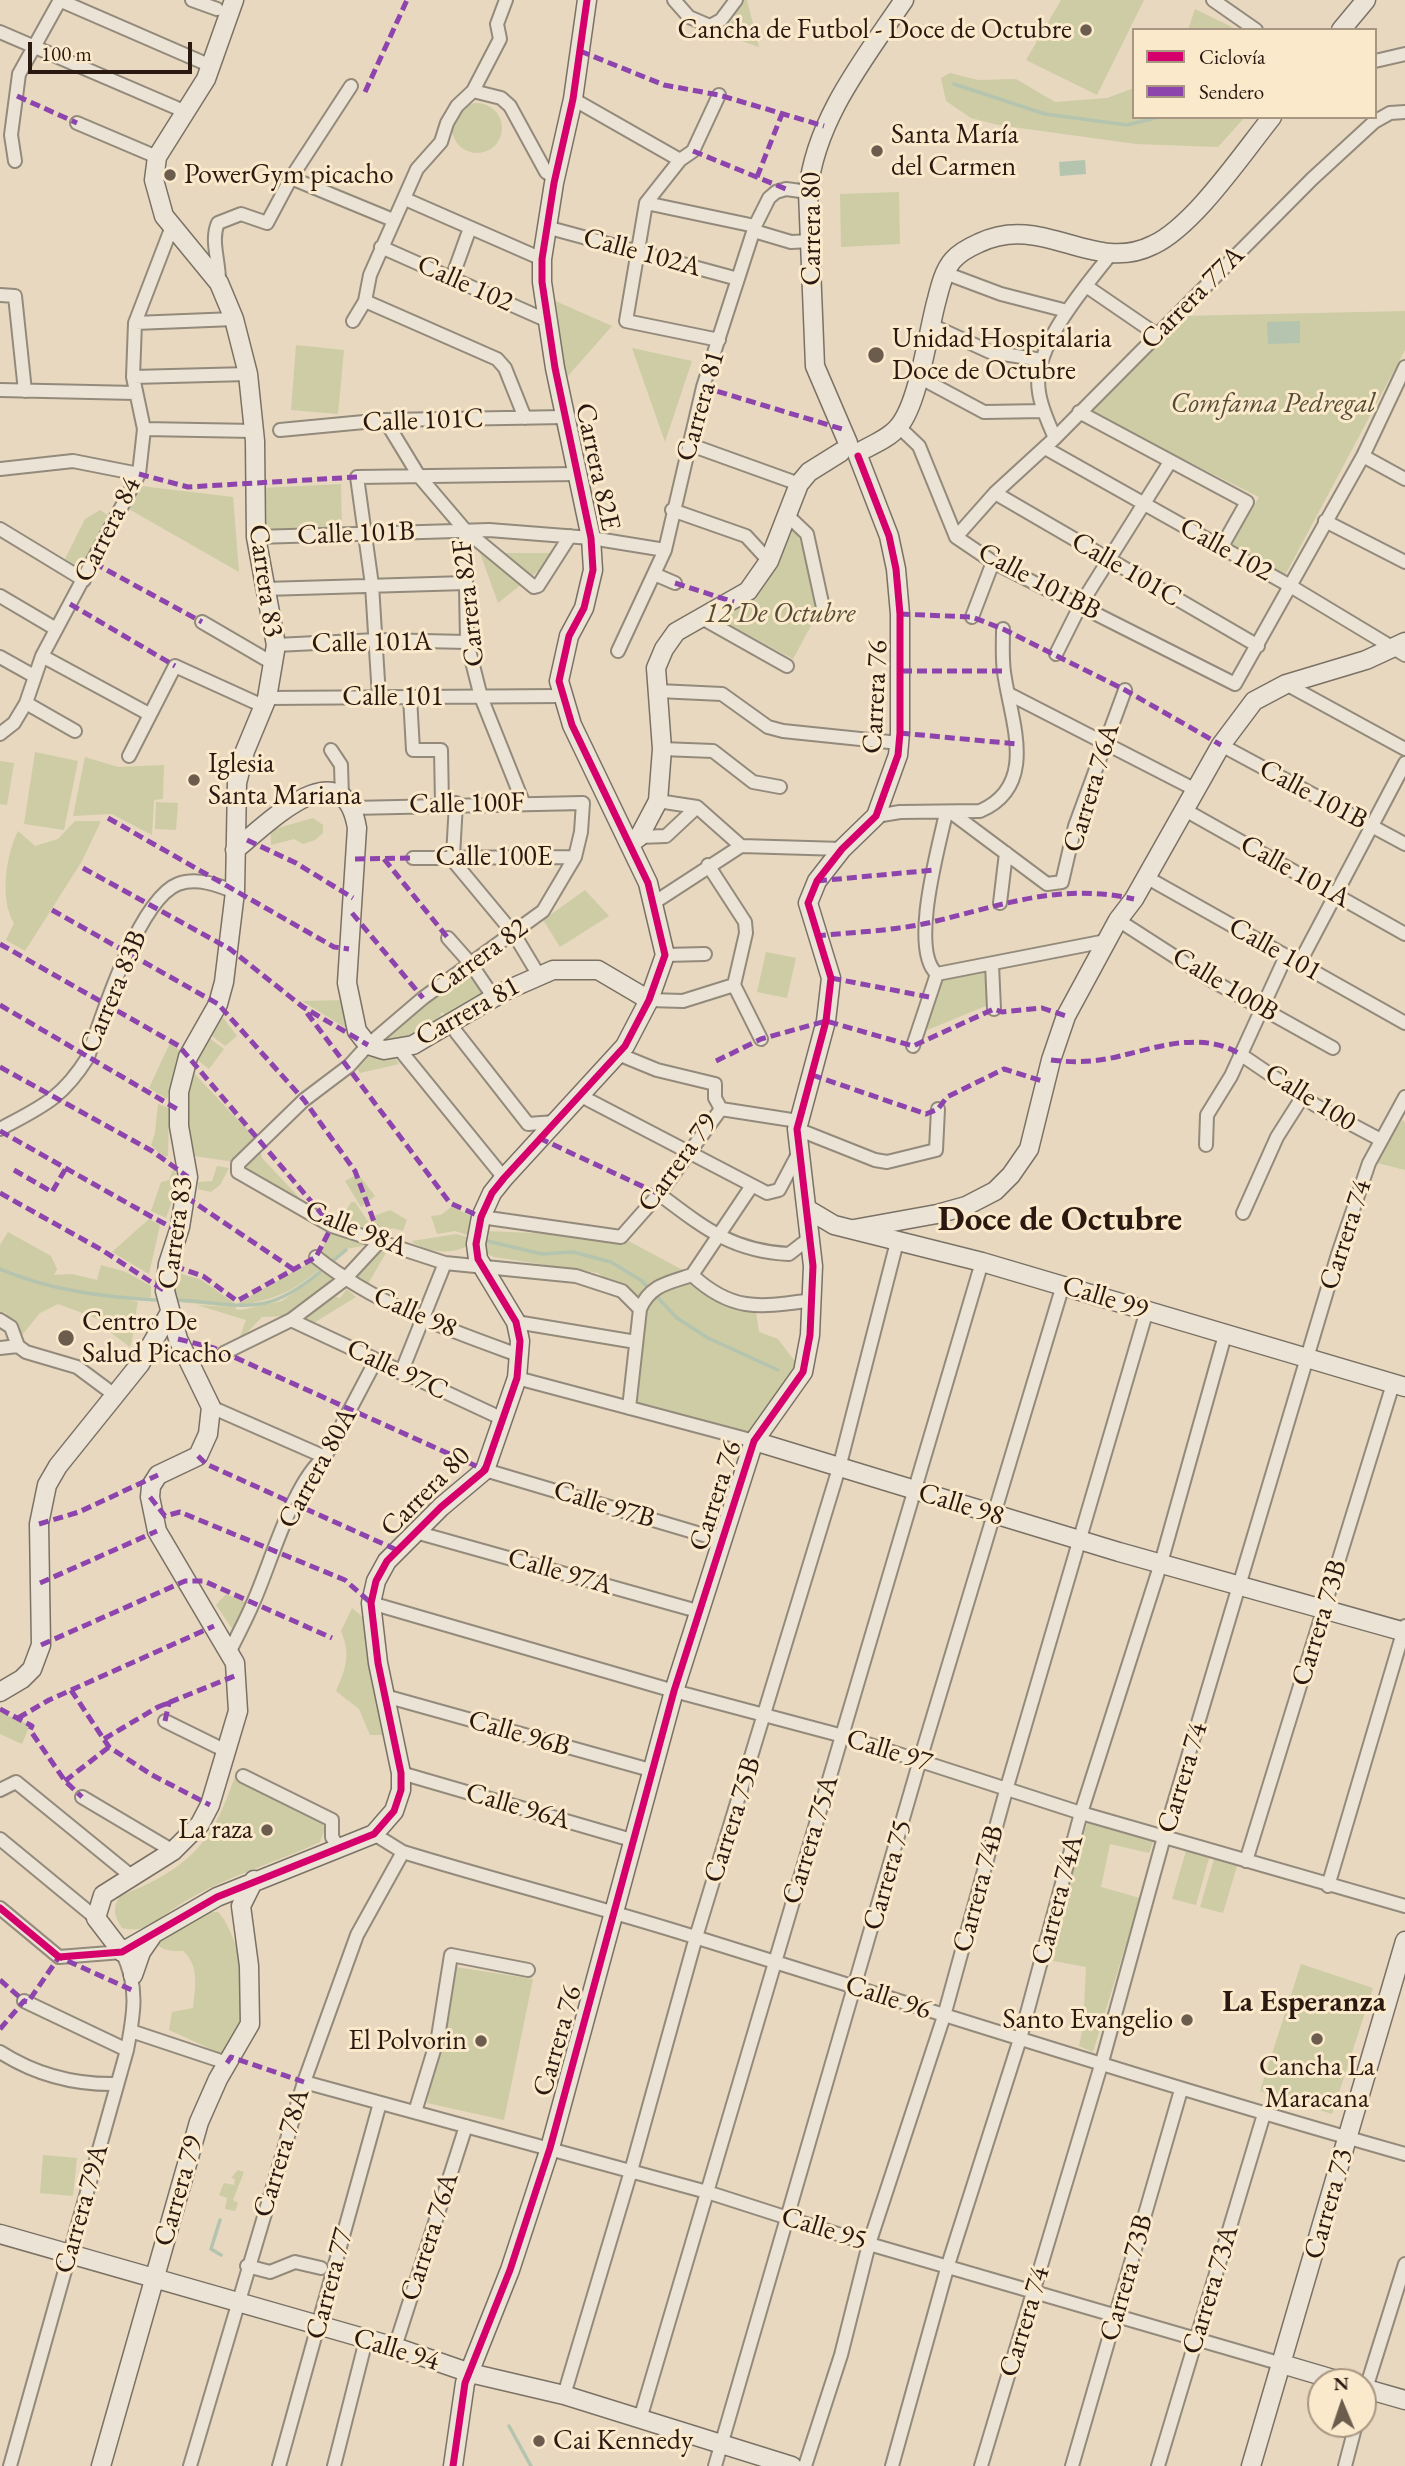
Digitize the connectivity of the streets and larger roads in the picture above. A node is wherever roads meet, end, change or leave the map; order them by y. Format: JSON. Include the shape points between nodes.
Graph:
{"nodes":[{"id":1,"x":59,"y":0,"type":"edge"},
{"id":2,"x":192,"y":0,"type":"edge"},
{"id":3,"x":506,"y":0,"type":"edge"},
{"id":4,"x":587,"y":0,"type":"edge"},
{"id":5,"x":674,"y":0,"type":"edge"},
{"id":6,"x":736,"y":0,"type":"edge"},
{"id":7,"x":904,"y":0,"type":"edge"},
{"id":8,"x":1213,"y":0,"type":"edge"},
{"id":9,"x":1366,"y":0,"type":"edge"},
{"id":10,"x":223,"y":5,"type":"edge"},
{"id":11,"x":1253,"y":28,"type":"edge"},
{"id":12,"x":1343,"y":28,"type":"edge"},
{"id":13,"x":0,"y":32,"type":"edge"},
{"id":14,"x":36,"y":47,"type":"junction"},
{"id":15,"x":1405,"y":54,"type":"edge"},
{"id":16,"x":1377,"y":61,"type":"edge"},
{"id":17,"x":211,"y":66,"type":"junction"},
{"id":18,"x":351,"y":86,"type":"dead end"},
{"id":19,"x":473,"y":91,"type":"junction"},
{"id":20,"x":719,"y":95,"type":"dead end"},
{"id":21,"x":573,"y":99,"type":"junction"},
{"id":22,"x":1405,"y":111,"type":"edge"},
{"id":23,"x":186,"y":112,"type":"junction"},
{"id":24,"x":1377,"y":118,"type":"edge"},
{"id":25,"x":1270,"y":119,"type":"edge"},
{"id":26,"x":1373,"y":120,"type":"edge"},
{"id":27,"x":78,"y":123,"type":"dead end"},
{"id":28,"x":157,"y":157,"type":"junction"},
{"id":29,"x":680,"y":160,"type":"junction"},
{"id":30,"x":15,"y":161,"type":"dead end"},
{"id":31,"x":291,"y":178,"type":"junction"},
{"id":32,"x":555,"y":178,"type":"junction"},
{"id":33,"x":808,"y":192,"type":"junction"},
{"id":34,"x":405,"y":200,"type":"junction"},
{"id":35,"x":646,"y":203,"type":"junction"},
{"id":36,"x":393,"y":219,"type":"junction"},
{"id":37,"x":546,"y":226,"type":"junction"},
{"id":38,"x":470,"y":228,"type":"junction"},
{"id":39,"x":754,"y":228,"type":"junction"},
{"id":40,"x":172,"y":229,"type":"junction"},
{"id":41,"x":811,"y":241,"type":"junction"},
{"id":42,"x":381,"y":247,"type":"junction"},
{"id":43,"x":636,"y":252,"type":"junction"},
{"id":44,"x":1110,"y":255,"type":"junction"},
{"id":45,"x":542,"y":259,"type":"junction"},
{"id":46,"x":946,"y":273,"type":"junction"},
{"id":47,"x":452,"y":278,"type":"junction"},
{"id":48,"x":738,"y":279,"type":"junction"},
{"id":49,"x":219,"y":283,"type":"junction"},
{"id":50,"x":1086,"y":286,"type":"junction"},
{"id":51,"x":0,"y":295,"type":"edge"},
{"id":52,"x":365,"y":301,"type":"junction"},
{"id":53,"x":1066,"y":311,"type":"junction"},
{"id":54,"x":234,"y":319,"type":"junction"},
{"id":55,"x":353,"y":321,"type":"dead end"},
{"id":56,"x":548,"y":321,"type":"junction"},
{"id":57,"x":135,"y":323,"type":"junction"},
{"id":58,"x":929,"y":324,"type":"junction"},
{"id":59,"x":1156,"y":334,"type":"junction"},
{"id":60,"x":719,"y":340,"type":"junction"},
{"id":61,"x":1042,"y":359,"type":"junction"},
{"id":62,"x":1405,"y":366,"type":"edge"},
{"id":63,"x":248,"y":374,"type":"junction"},
{"id":64,"x":917,"y":376,"type":"junction"},
{"id":65,"x":133,"y":377,"type":"junction"},
{"id":66,"x":1401,"y":383,"type":"edge"},
{"id":67,"x":0,"y":390,"type":"edge"},
{"id":68,"x":25,"y":391,"type":"junction"},
{"id":69,"x":136,"y":393,"type":"junction"},
{"id":70,"x":1044,"y":411,"type":"junction"},
{"id":71,"x":1079,"y":412,"type":"junction"},
{"id":72,"x":565,"y":417,"type":"junction"},
{"id":73,"x":525,"y":418,"type":"junction"},
{"id":74,"x":385,"y":420,"type":"junction"},
{"id":75,"x":899,"y":427,"type":"junction"},
{"id":76,"x":144,"y":429,"type":"junction"},
{"id":77,"x":280,"y":430,"type":"dead end"},
{"id":78,"x":254,"y":431,"type":"junction"},
{"id":79,"x":1055,"y":438,"type":"junction"},
{"id":80,"x":688,"y":444,"type":"junction"},
{"id":81,"x":1045,"y":448,"type":"junction"},
{"id":82,"x":850,"y":449,"type":"junction"},
{"id":83,"x":1363,"y":456,"type":"junction"},
{"id":84,"x":1170,"y":462,"type":"junction"},
{"id":85,"x":0,"y":469,"type":"edge"},
{"id":86,"x":139,"y":474,"type":"junction"},
{"id":87,"x":577,"y":474,"type":"junction"},
{"id":88,"x":419,"y":475,"type":"junction"},
{"id":89,"x":1405,"y":479,"type":"edge"},
{"id":90,"x":799,"y":484,"type":"junction"},
{"id":91,"x":995,"y":493,"type":"junction"},
{"id":92,"x":1145,"y":505,"type":"junction"},
{"id":93,"x":672,"y":510,"type":"junction"},
{"id":94,"x":786,"y":514,"type":"junction"},
{"id":95,"x":1325,"y":521,"type":"junction"},
{"id":96,"x":0,"y":529,"type":"edge"},
{"id":97,"x":465,"y":530,"type":"junction"},
{"id":98,"x":366,"y":534,"type":"junction"},
{"id":99,"x":569,"y":536,"type":"junction"},
{"id":100,"x":256,"y":537,"type":"junction"},
{"id":101,"x":956,"y":537,"type":"junction"},
{"id":102,"x":591,"y":538,"type":"junction"},
{"id":103,"x":1221,"y":548,"type":"junction"},
{"id":104,"x":665,"y":550,"type":"junction"},
{"id":105,"x":769,"y":561,"type":"junction"},
{"id":106,"x":993,"y":562,"type":"junction"},
{"id":107,"x":1110,"y":562,"type":"junction"},
{"id":108,"x":1405,"y":562,"type":"edge"},
{"id":109,"x":654,"y":574,"type":"junction"},
{"id":110,"x":84,"y":580,"type":"junction"},
{"id":111,"x":466,"y":583,"type":"junction"},
{"id":112,"x":675,"y":583,"type":"dead end"},
{"id":113,"x":372,"y":585,"type":"junction"},
{"id":114,"x":1292,"y":587,"type":"junction"},
{"id":115,"x":265,"y":589,"type":"junction"},
{"id":116,"x":0,"y":596,"type":"edge"},
{"id":117,"x":1081,"y":604,"type":"junction"},
{"id":118,"x":824,"y":612,"type":"dead end"},
{"id":119,"x":700,"y":617,"type":"junction"},
{"id":120,"x":972,"y":617,"type":"dead end"},
{"id":121,"x":202,"y":622,"type":"dead end"},
{"id":122,"x":56,"y":629,"type":"junction"},
{"id":123,"x":1003,"y":629,"type":"dead end"},
{"id":124,"x":377,"y":640,"type":"junction"},
{"id":125,"x":467,"y":642,"type":"junction"},
{"id":126,"x":276,"y":645,"type":"junction"},
{"id":127,"x":1258,"y":646,"type":"junction"},
{"id":128,"x":1402,"y":649,"type":"edge"},
{"id":129,"x":618,"y":651,"type":"dead end"},
{"id":130,"x":1056,"y":654,"type":"dead end"},
{"id":131,"x":43,"y":656,"type":"junction"},
{"id":132,"x":0,"y":657,"type":"edge"},
{"id":133,"x":274,"y":664,"type":"junction"},
{"id":134,"x":787,"y":666,"type":"dead end"},
{"id":135,"x":1317,"y":675,"type":"junction"},
{"id":136,"x":34,"y":676,"type":"junction"},
{"id":137,"x":1286,"y":684,"type":"junction"},
{"id":138,"x":1125,"y":690,"type":"dead end"},
{"id":139,"x":658,"y":691,"type":"junction"},
{"id":140,"x":1009,"y":694,"type":"junction"},
{"id":141,"x":561,"y":696,"type":"junction"},
{"id":142,"x":379,"y":697,"type":"junction"},
{"id":143,"x":410,"y":697,"type":"junction"},
{"id":144,"x":481,"y":697,"type":"junction"},
{"id":145,"x":1310,"y":697,"type":"junction"},
{"id":146,"x":265,"y":702,"type":"junction"},
{"id":147,"x":26,"y":703,"type":"junction"},
{"id":148,"x":149,"y":715,"type":"junction"},
{"id":149,"x":2,"y":729,"type":"edge"},
{"id":150,"x":75,"y":731,"type":"dead end"},
{"id":151,"x":899,"y":743,"type":"junction"},
{"id":152,"x":1103,"y":744,"type":"junction"},
{"id":153,"x":1221,"y":745,"type":"junction"},
{"id":154,"x":662,"y":749,"type":"junction"},
{"id":155,"x":1405,"y":749,"type":"edge"},
{"id":156,"x":331,"y":750,"type":"dead end"},
{"id":157,"x":129,"y":756,"type":"dead end"},
{"id":158,"x":1405,"y":763,"type":"edge"},
{"id":159,"x":780,"y":787,"type":"dead end"},
{"id":160,"x":1196,"y":790,"type":"junction"},
{"id":161,"x":658,"y":801,"type":"junction"},
{"id":162,"x":347,"y":802,"type":"junction"},
{"id":163,"x":523,"y":802,"type":"junction"},
{"id":164,"x":456,"y":803,"type":"junction"},
{"id":165,"x":583,"y":803,"type":"joint"},
{"id":166,"x":442,"y":804,"type":"junction"},
{"id":167,"x":697,"y":807,"type":"junction"},
{"id":168,"x":1185,"y":810,"type":"junction"},
{"id":169,"x":949,"y":813,"type":"junction"},
{"id":170,"x":876,"y":816,"type":"junction"},
{"id":171,"x":1371,"y":826,"type":"junction"},
{"id":172,"x":635,"y":840,"type":"junction"},
{"id":173,"x":1405,"y":844,"type":"edge"},
{"id":174,"x":741,"y":846,"type":"junction"},
{"id":175,"x":842,"y":849,"type":"junction"},
{"id":176,"x":234,"y":850,"type":"junction"},
{"id":177,"x":1006,"y":853,"type":"junction"},
{"id":178,"x":453,"y":856,"type":"junction"},
{"id":179,"x":575,"y":857,"type":"junction"},
{"id":180,"x":413,"y":858,"type":"dead end"},
{"id":181,"x":708,"y":865,"type":"junction"},
{"id":182,"x":1146,"y":877,"type":"junction"},
{"id":183,"x":235,"y":892,"type":"junction"},
{"id":184,"x":1336,"y":895,"type":"junction"},
{"id":185,"x":655,"y":902,"type":"junction"},
{"id":186,"x":1000,"y":903,"type":"dead end"},
{"id":187,"x":1118,"y":920,"type":"junction"},
{"id":188,"x":514,"y":934,"type":"junction"},
{"id":189,"x":1405,"y":934,"type":"edge"},
{"id":190,"x":448,"y":938,"type":"dead end"},
{"id":191,"x":1106,"y":941,"type":"junction"},
{"id":192,"x":705,"y":954,"type":"dead end"},
{"id":193,"x":665,"y":955,"type":"junction"},
{"id":194,"x":1286,"y":956,"type":"junction"},
{"id":195,"x":471,"y":964,"type":"junction"},
{"id":196,"x":992,"y":964,"type":"junction"},
{"id":197,"x":1300,"y":964,"type":"junction"},
{"id":198,"x":538,"y":974,"type":"junction"},
{"id":199,"x":937,"y":974,"type":"junction"},
{"id":200,"x":734,"y":985,"type":"junction"},
{"id":201,"x":494,"y":998,"type":"junction"},
{"id":202,"x":649,"y":1000,"type":"junction"},
{"id":203,"x":1261,"y":1007,"type":"junction"},
{"id":204,"x":994,"y":1009,"type":"dead end"},
{"id":205,"x":1405,"y":1023,"type":"edge"},
{"id":206,"x":456,"y":1032,"type":"dead end"},
{"id":207,"x":761,"y":1039,"type":"dead end"},
{"id":208,"x":368,"y":1045,"type":"junction"},
{"id":209,"x":913,"y":1046,"type":"dead end"},
{"id":210,"x":1333,"y":1048,"type":"dead end"},
{"id":211,"x":400,"y":1050,"type":"junction"},
{"id":212,"x":618,"y":1054,"type":"junction"},
{"id":213,"x":1240,"y":1054,"type":"junction"},
{"id":214,"x":581,"y":1096,"type":"junction"},
{"id":215,"x":1303,"y":1096,"type":"junction"},
{"id":216,"x":1405,"y":1097,"type":"edge"},
{"id":217,"x":721,"y":1109,"type":"junction"},
{"id":218,"x":939,"y":1109,"type":"dead end"},
{"id":219,"x":1402,"y":1111,"type":"edge"},
{"id":220,"x":555,"y":1122,"type":"junction"},
{"id":221,"x":798,"y":1125,"type":"junction"},
{"id":222,"x":0,"y":1129,"type":"edge"},
{"id":223,"x":1381,"y":1140,"type":"junction"},
{"id":224,"x":1206,"y":1146,"type":"dead end"},
{"id":225,"x":689,"y":1151,"type":"junction"},
{"id":226,"x":798,"y":1154,"type":"junction"},
{"id":227,"x":237,"y":1169,"type":"joint"},
{"id":228,"x":504,"y":1178,"type":"junction"},
{"id":229,"x":751,"y":1187,"type":"junction"},
{"id":230,"x":659,"y":1194,"type":"junction"},
{"id":231,"x":807,"y":1209,"type":"junction"},
{"id":232,"x":1243,"y":1213,"type":"dead end"},
{"id":233,"x":481,"y":1217,"type":"junction"},
{"id":234,"x":854,"y":1229,"type":"junction"},
{"id":235,"x":717,"y":1237,"type":"junction"},
{"id":236,"x":811,"y":1237,"type":"junction"},
{"id":237,"x":381,"y":1240,"type":"junction"},
{"id":238,"x":897,"y":1242,"type":"junction"},
{"id":239,"x":316,"y":1257,"type":"dead end"},
{"id":240,"x":982,"y":1262,"type":"junction"},
{"id":241,"x":445,"y":1263,"type":"junction"},
{"id":242,"x":484,"y":1266,"type":"junction"},
{"id":243,"x":692,"y":1275,"type":"junction"},
{"id":244,"x":344,"y":1280,"type":"junction"},
{"id":245,"x":1063,"y":1285,"type":"junction"},
{"id":246,"x":813,"y":1300,"type":"junction"},
{"id":247,"x":639,"y":1309,"type":"junction"},
{"id":248,"x":1147,"y":1310,"type":"junction"},
{"id":249,"x":169,"y":1314,"type":"junction"},
{"id":250,"x":0,"y":1320,"type":"edge"},
{"id":251,"x":422,"y":1320,"type":"junction"},
{"id":252,"x":291,"y":1321,"type":"junction"},
{"id":253,"x":516,"y":1322,"type":"junction"},
{"id":254,"x":1225,"y":1335,"type":"junction"},
{"id":255,"x":636,"y":1342,"type":"junction"},
{"id":256,"x":18,"y":1346,"type":"junction"},
{"id":257,"x":0,"y":1348,"type":"edge"},
{"id":258,"x":224,"y":1353,"type":"dead end"},
{"id":259,"x":521,"y":1356,"type":"junction"},
{"id":260,"x":1309,"y":1359,"type":"junction"},
{"id":261,"x":374,"y":1362,"type":"junction"},
{"id":262,"x":401,"y":1373,"type":"junction"},
{"id":263,"x":517,"y":1378,"type":"junction"},
{"id":264,"x":1399,"y":1386,"type":"edge"},
{"id":265,"x":116,"y":1396,"type":"junction"},
{"id":266,"x":211,"y":1407,"type":"junction"},
{"id":267,"x":629,"y":1408,"type":"junction"},
{"id":268,"x":503,"y":1419,"type":"junction"},
{"id":269,"x":754,"y":1441,"type":"junction"},
{"id":270,"x":325,"y":1457,"type":"junction"},
{"id":271,"x":839,"y":1468,"type":"junction"},
{"id":272,"x":485,"y":1470,"type":"junction"},
{"id":273,"x":915,"y":1490,"type":"junction"},
{"id":274,"x":995,"y":1515,"type":"junction"},
{"id":275,"x":419,"y":1533,"type":"junction"},
{"id":276,"x":724,"y":1541,"type":"junction"},
{"id":277,"x":1079,"y":1541,"type":"junction"},
{"id":278,"x":1161,"y":1563,"type":"junction"},
{"id":279,"x":1242,"y":1586,"type":"junction"},
{"id":280,"x":371,"y":1603,"type":"junction"},
{"id":281,"x":1324,"y":1610,"type":"junction"},
{"id":282,"x":701,"y":1612,"type":"junction"},
{"id":283,"x":1404,"y":1630,"type":"edge"},
{"id":284,"x":229,"y":1653,"type":"junction"},
{"id":285,"x":674,"y":1691,"type":"junction"},
{"id":286,"x":0,"y":1692,"type":"edge"},
{"id":287,"x":385,"y":1696,"type":"junction"},
{"id":288,"x":766,"y":1717,"type":"junction"},
{"id":289,"x":165,"y":1721,"type":"dead end"},
{"id":290,"x":843,"y":1736,"type":"junction"},
{"id":291,"x":228,"y":1752,"type":"junction"},
{"id":292,"x":920,"y":1760,"type":"junction"},
{"id":293,"x":654,"y":1771,"type":"junction"},
{"id":294,"x":401,"y":1773,"type":"junction"},
{"id":295,"x":243,"y":1776,"type":"dead end"},
{"id":296,"x":1007,"y":1787,"type":"junction"},
{"id":297,"x":0,"y":1790,"type":"edge"},
{"id":298,"x":82,"y":1797,"type":"dead end"},
{"id":299,"x":1081,"y":1813,"type":"junction"},
{"id":300,"x":374,"y":1834,"type":"junction"},
{"id":301,"x":1164,"y":1837,"type":"junction"},
{"id":302,"x":0,"y":1839,"type":"edge"},
{"id":303,"x":635,"y":1841,"type":"junction"},
{"id":304,"x":340,"y":1850,"type":"junction"},
{"id":305,"x":173,"y":1851,"type":"junction"},
{"id":306,"x":403,"y":1852,"type":"junction"},
{"id":307,"x":1246,"y":1861,"type":"junction"},
{"id":308,"x":130,"y":1875,"type":"junction"},
{"id":309,"x":254,"y":1880,"type":"junction"},
{"id":310,"x":1328,"y":1886,"type":"junction"},
{"id":311,"x":217,"y":1897,"type":"junction"},
{"id":312,"x":1405,"y":1906,"type":"edge"},
{"id":313,"x":0,"y":1908,"type":"edge"},
{"id":314,"x":616,"y":1913,"type":"junction"},
{"id":315,"x":243,"y":1923,"type":"junction"},
{"id":316,"x":99,"y":1924,"type":"junction"},
{"id":317,"x":154,"y":1934,"type":"junction"},
{"id":318,"x":696,"y":1937,"type":"junction"},
{"id":319,"x":1405,"y":1941,"type":"edge"},
{"id":320,"x":122,"y":1952,"type":"junction"},
{"id":321,"x":774,"y":1962,"type":"junction"},
{"id":322,"x":528,"y":1970,"type":"dead end"},
{"id":323,"x":133,"y":1975,"type":"junction"},
{"id":324,"x":856,"y":1987,"type":"junction"},
{"id":325,"x":24,"y":2001,"type":"dead end"},
{"id":326,"x":944,"y":2016,"type":"junction"},
{"id":327,"x":131,"y":2031,"type":"junction"},
{"id":328,"x":1020,"y":2039,"type":"junction"},
{"id":329,"x":127,"y":2050,"type":"junction"},
{"id":330,"x":0,"y":2052,"type":"edge"},
{"id":331,"x":1102,"y":2062,"type":"junction"},
{"id":332,"x":228,"y":2063,"type":"junction"},
{"id":333,"x":304,"y":2081,"type":"junction"},
{"id":334,"x":117,"y":2084,"type":"junction"},
{"id":335,"x":1181,"y":2090,"type":"junction"},
{"id":336,"x":380,"y":2103,"type":"junction"},
{"id":337,"x":415,"y":2112,"type":"junction"},
{"id":338,"x":1264,"y":2114,"type":"junction"},
{"id":339,"x":466,"y":2126,"type":"junction"},
{"id":340,"x":1348,"y":2138,"type":"junction"},
{"id":341,"x":550,"y":2148,"type":"junction"},
{"id":342,"x":1405,"y":2154,"type":"edge"},
{"id":343,"x":632,"y":2171,"type":"junction"},
{"id":344,"x":706,"y":2192,"type":"junction"},
{"id":345,"x":787,"y":2219,"type":"junction"},
{"id":346,"x":0,"y":2234,"type":"edge"},
{"id":347,"x":869,"y":2244,"type":"junction"},
{"id":348,"x":69,"y":2253,"type":"junction"},
{"id":349,"x":1405,"y":2264,"type":"edge"},
{"id":350,"x":948,"y":2265,"type":"junction"},
{"id":351,"x":247,"y":2266,"type":"junction"},
{"id":352,"x":321,"y":2269,"type":"dead end"},
{"id":353,"x":153,"y":2280,"type":"junction"},
{"id":354,"x":1034,"y":2290,"type":"junction"},
{"id":355,"x":236,"y":2303,"type":"junction"},
{"id":356,"x":1116,"y":2316,"type":"junction"},
{"id":357,"x":318,"y":2326,"type":"junction"},
{"id":358,"x":366,"y":2340,"type":"junction"},
{"id":359,"x":1196,"y":2340,"type":"junction"},
{"id":360,"x":395,"y":2347,"type":"junction"},
{"id":361,"x":1282,"y":2364,"type":"junction"},
{"id":362,"x":1372,"y":2368,"type":"edge"},
{"id":363,"x":1307,"y":2371,"type":"edge"},
{"id":364,"x":470,"y":2373,"type":"junction"},
{"id":365,"x":564,"y":2395,"type":"junction"},
{"id":366,"x":1377,"y":2395,"type":"edge"},
{"id":367,"x":1405,"y":2400,"type":"edge"},
{"id":368,"x":640,"y":2419,"type":"junction"},
{"id":369,"x":1352,"y":2438,"type":"edge"},
{"id":370,"x":720,"y":2445,"type":"junction"},
{"id":371,"x":10,"y":2466,"type":"edge"},
{"id":372,"x":101,"y":2466,"type":"edge"},
{"id":373,"x":190,"y":2466,"type":"edge"},
{"id":374,"x":279,"y":2466,"type":"edge"},
{"id":375,"x":334,"y":2466,"type":"edge"},
{"id":376,"x":453,"y":2466,"type":"edge"},
{"id":377,"x":715,"y":2466,"type":"edge"},
{"id":378,"x":792,"y":2466,"type":"edge"},
{"id":379,"x":805,"y":2466,"type":"edge"},
{"id":380,"x":892,"y":2466,"type":"edge"},
{"id":381,"x":981,"y":2466,"type":"edge"},
{"id":382,"x":1072,"y":2466,"type":"edge"},
{"id":383,"x":1158,"y":2466,"type":"edge"},
{"id":384,"x":1251,"y":2466,"type":"edge"},
{"id":385,"x":1345,"y":2466,"type":"edge"}],
"edges":[{"from":1,"to":14,"type":"street"},
{"from":1,"to":17,"type":"street"},
{"from":2,"to":10,"type":"street"},
{"from":3,"to":19,"type":"street","via":[[497,24],[500,39]]},
{"from":4,"to":21,"type":"street","name":"Carrera 82E"},
{"from":5,"to":6,"type":"street","via":[[689,17],[710,26],[721,20]]},
{"from":7,"to":33,"type":"street","name":"Carrera 80","via":[[824,126],[810,166]]},
{"from":8,"to":11,"type":"street"},
{"from":9,"to":12,"type":"street"},
{"from":10,"to":17,"type":"street","name":"Carrera 83"},
{"from":13,"to":14,"type":"street"},
{"from":14,"to":23,"type":"street"},
{"from":14,"to":30,"type":"street","via":[[17,81],[11,135]]},
{"from":15,"to":16,"type":"street"},
{"from":17,"to":23,"type":"street","name":"Carrera 83"},
{"from":18,"to":31,"type":"street"},
{"from":19,"to":32,"type":"street","via":[[501,98],[510,106],[546,172]]},
{"from":19,"to":34,"type":"street","via":[[457,106],[440,142],[417,169]]},
{"from":20,"to":29,"type":"street","via":[[693,150]]},
{"from":21,"to":29,"type":"street"},
{"from":21,"to":32,"type":"street","name":"Carrera 82E"},
{"from":22,"to":24,"type":"street"},
{"from":23,"to":28,"type":"street","name":"Carrera 83"},
{"from":25,"to":44,"type":"street","via":[[1184,223],[1155,245]]},
{"from":26,"to":59,"type":"street","name":"Carrera 77A"},
{"from":27,"to":28,"type":"street"},
{"from":28,"to":40,"type":"street","name":"Carrera 83","via":[[155,192]]},
{"from":29,"to":35,"type":"street"},
{"from":31,"to":36,"type":"street"},
{"from":31,"to":49,"type":"street","via":[[267,223],[241,214],[218,223],[214,243],[220,261]]},
{"from":32,"to":37,"type":"street","name":"Carrera 82E"},
{"from":33,"to":39,"type":"street","name":"Carrera 81","via":[[776,192]]},
{"from":33,"to":41,"type":"street","name":"Carrera 80"},
{"from":34,"to":36,"type":"street"},
{"from":34,"to":38,"type":"street","name":"Calle 102A"},
{"from":35,"to":39,"type":"street"},
{"from":35,"to":43,"type":"street"},
{"from":36,"to":42,"type":"street"},
{"from":37,"to":43,"type":"street","name":"Calle 102A"},
{"from":37,"to":45,"type":"street","name":"Carrera 82E"},
{"from":38,"to":45,"type":"street","name":"Calle 102A"},
{"from":38,"to":47,"type":"street"},
{"from":39,"to":41,"type":"street","via":[[791,242]]},
{"from":39,"to":48,"type":"street","name":"Carrera 81"},
{"from":40,"to":49,"type":"street","name":"Carrera 83"},
{"from":40,"to":57,"type":"street","name":"Carrera 84"},
{"from":41,"to":82,"type":"street","name":"Carrera 80","via":[[815,366]]},
{"from":42,"to":47,"type":"street","name":"Calle 102"},
{"from":42,"to":52,"type":"street"},
{"from":43,"to":48,"type":"street","name":"Calle 102A"},
{"from":43,"to":60,"type":"street","via":[[626,321]]},
{"from":44,"to":46,"type":"street","via":[[1030,233],[1007,232],[967,248],[951,261]]},
{"from":44,"to":50,"type":"street"},
{"from":45,"to":56,"type":"street","name":"Carrera 82E"},
{"from":46,"to":53,"type":"street"},
{"from":46,"to":58,"type":"street"},
{"from":47,"to":56,"type":"street","name":"Calle 102"},
{"from":48,"to":60,"type":"street","name":"Carrera 81"},
{"from":49,"to":54,"type":"street","name":"Carrera 83"},
{"from":50,"to":53,"type":"street"},
{"from":50,"to":59,"type":"street"},
{"from":51,"to":68,"type":"street","via":[[15,296]]},
{"from":52,"to":55,"type":"street"},
{"from":52,"to":73,"type":"street","via":[[497,359]]},
{"from":53,"to":61,"type":"street"},
{"from":54,"to":57,"type":"street"},
{"from":54,"to":63,"type":"street","name":"Carrera 83"},
{"from":56,"to":72,"type":"street","name":"Carrera 82E"},
{"from":57,"to":65,"type":"street","name":"Carrera 84"},
{"from":58,"to":61,"type":"street","via":[[990,352]]},
{"from":58,"to":64,"type":"street"},
{"from":59,"to":71,"type":"street","name":"Carrera 77A"},
{"from":60,"to":80,"type":"street","name":"Carrera 81"},
{"from":61,"to":70,"type":"street","via":[[1038,390]]},
{"from":62,"to":66,"type":"street"},
{"from":63,"to":65,"type":"street"},
{"from":63,"to":78,"type":"street","name":"Carrera 83"},
{"from":64,"to":70,"type":"street","via":[[984,412]]},
{"from":64,"to":75,"type":"street","via":[[912,401]]},
{"from":65,"to":69,"type":"street","name":"Carrera 84"},
{"from":66,"to":83,"type":"street"},
{"from":67,"to":68,"type":"street"},
{"from":68,"to":69,"type":"street"},
{"from":69,"to":76,"type":"street","name":"Carrera 84"},
{"from":70,"to":79,"type":"street"},
{"from":71,"to":79,"type":"street","name":"Carrera 77A"},
{"from":71,"to":84,"type":"street"},
{"from":72,"to":73,"type":"street","name":"Calle 101C"},
{"from":72,"to":87,"type":"street","name":"Carrera 82E"},
{"from":73,"to":74,"type":"street","name":"Calle 101C"},
{"from":74,"to":77,"type":"street","name":"Calle 101C"},
{"from":74,"to":88,"type":"street","name":"Carrera 82F"},
{"from":75,"to":82,"type":"street","via":[[881,440]]},
{"from":75,"to":101,"type":"street","name":"Calle 101BB","via":[[919,446]]},
{"from":76,"to":78,"type":"street"},
{"from":76,"to":86,"type":"street","name":"Carrera 84"},
{"from":78,"to":100,"type":"street","name":"Carrera 83"},
{"from":79,"to":81,"type":"street","name":"Carrera 77A"},
{"from":80,"to":90,"type":"street"},
{"from":80,"to":93,"type":"street","name":"Carrera 81"},
{"from":81,"to":91,"type":"street","name":"Carrera 77A"},
{"from":81,"to":92,"type":"street","name":"Calle 102"},
{"from":82,"to":90,"type":"street","via":[[823,463]]},
{"from":82,"to":151,"type":"street","name":"Carrera 76","via":[[889,536],[896,569],[902,671]]},
{"from":83,"to":89,"type":"street"},
{"from":83,"to":95,"type":"street"},
{"from":84,"to":92,"type":"street"},
{"from":84,"to":103,"type":"street","via":[[1247,502]]},
{"from":85,"to":86,"type":"street","via":[[73,461]]},
{"from":86,"to":110,"type":"street","name":"Carrera 84"},
{"from":87,"to":88,"type":"street","name":"Calle 101C"},
{"from":87,"to":102,"type":"street","name":"Carrera 82E"},
{"from":88,"to":97,"type":"street","name":"Carrera 82F"},
{"from":88,"to":98,"type":"street","name":"Calle 101C","via":[[357,477]]},
{"from":90,"to":94,"type":"street"},
{"from":91,"to":101,"type":"street","name":"Carrera 77A"},
{"from":91,"to":107,"type":"street","name":"Calle 101C"},
{"from":92,"to":103,"type":"street","name":"Calle 102"},
{"from":92,"to":107,"type":"street"},
{"from":93,"to":104,"type":"street","name":"Carrera 81"},
{"from":93,"to":105,"type":"street","via":[[746,536]]},
{"from":94,"to":105,"type":"street"},
{"from":94,"to":118,"type":"street","via":[[807,534]]},
{"from":95,"to":108,"type":"street"},
{"from":95,"to":114,"type":"street"},
{"from":96,"to":110,"type":"street"},
{"from":97,"to":98,"type":"street","name":"Calle 101B"},
{"from":97,"to":99,"type":"street","name":"Calle 101B"},
{"from":97,"to":99,"type":"street","via":[[534,587]]},
{"from":97,"to":111,"type":"street","name":"Carrera 82F"},
{"from":98,"to":100,"type":"street","name":"Calle 101B"},
{"from":98,"to":113,"type":"street"},
{"from":99,"to":102,"type":"street","name":"Calle 101B"},
{"from":100,"to":115,"type":"street","name":"Carrera 83"},
{"from":101,"to":106,"type":"street","name":"Calle 101BB"},
{"from":102,"to":104,"type":"street","name":"Calle 101B"},
{"from":102,"to":141,"type":"street","name":"Carrera 82E","via":[[591,588],[569,636],[561,666]]},
{"from":103,"to":114,"type":"street","name":"Calle 102"},
{"from":104,"to":109,"type":"street","name":"Carrera 81"},
{"from":105,"to":119,"type":"street","via":[[748,591]]},
{"from":106,"to":117,"type":"street","name":"Calle 101BB"},
{"from":106,"to":120,"type":"street"},
{"from":107,"to":117,"type":"street"},
{"from":107,"to":127,"type":"street","name":"Calle 101C"},
{"from":109,"to":112,"type":"street"},
{"from":109,"to":129,"type":"street","name":"Carrera 81"},
{"from":110,"to":122,"type":"street","name":"Carrera 84"},
{"from":111,"to":113,"type":"street"},
{"from":111,"to":125,"type":"street","name":"Carrera 82F"},
{"from":113,"to":115,"type":"street"},
{"from":113,"to":124,"type":"street"},
{"from":114,"to":127,"type":"street"},
{"from":114,"to":128,"type":"street","name":"Calle 102"},
{"from":115,"to":126,"type":"street","name":"Carrera 83"},
{"from":116,"to":122,"type":"street"},
{"from":117,"to":127,"type":"street","name":"Calle 101BB","via":[[1235,684]]},
{"from":117,"to":130,"type":"street"},
{"from":119,"to":134,"type":"street"},
{"from":119,"to":139,"type":"street","via":[[676,632],[664,649],[656,667]]},
{"from":121,"to":133,"type":"street","name":"Calle 101A"},
{"from":122,"to":131,"type":"street","name":"Carrera 84"},
{"from":123,"to":140,"type":"street","via":[[1003,671]]},
{"from":124,"to":125,"type":"street","name":"Calle 101A"},
{"from":124,"to":126,"type":"street","name":"Calle 101A"},
{"from":124,"to":142,"type":"street"},
{"from":125,"to":144,"type":"street","name":"Carrera 82F"},
{"from":126,"to":133,"type":"street","name":"Carrera 83"},
{"from":128,"to":135,"type":"street"},
{"from":131,"to":136,"type":"street","name":"Carrera 84"},
{"from":131,"to":148,"type":"street"},
{"from":132,"to":136,"type":"street"},
{"from":133,"to":146,"type":"street","name":"Carrera 83"},
{"from":135,"to":137,"type":"street"},
{"from":135,"to":145,"type":"street","via":[[1310,679]]},
{"from":136,"to":147,"type":"street","name":"Carrera 84"},
{"from":137,"to":145,"type":"street"},
{"from":137,"to":153,"type":"street","via":[[1254,701]]},
{"from":138,"to":152,"type":"street","name":"Carrera 76A"},
{"from":139,"to":151,"type":"street","via":[[722,694],[768,727],[783,731]]},
{"from":139,"to":154,"type":"street"},
{"from":140,"to":152,"type":"street"},
{"from":140,"to":169,"type":"street","via":[[1018,758],[1014,778],[993,805],[980,811]]},
{"from":141,"to":144,"type":"street","name":"Calle 101"},
{"from":141,"to":172,"type":"street","name":"Carrera 82E"},
{"from":142,"to":143,"type":"street","name":"Calle 101"},
{"from":142,"to":146,"type":"street","name":"Calle 101"},
{"from":143,"to":144,"type":"street","name":"Calle 101"},
{"from":143,"to":166,"type":"street","via":[[413,750],[440,750]]},
{"from":144,"to":163,"type":"street","name":"Carrera 82F"},
{"from":145,"to":155,"type":"street"},
{"from":146,"to":148,"type":"street","name":"Calle 101","via":[[175,666]]},
{"from":146,"to":176,"type":"street","name":"Carrera 83","via":[[244,751],[237,783]]},
{"from":147,"to":149,"type":"street","name":"Carrera 84"},
{"from":147,"to":150,"type":"street"},
{"from":148,"to":157,"type":"street"},
{"from":151,"to":170,"type":"street","name":"Carrera 76"},
{"from":152,"to":160,"type":"street"},
{"from":152,"to":177,"type":"street","name":"Carrera 76A","via":[[1075,826],[1065,878],[1047,884]]},
{"from":153,"to":160,"type":"street"},
{"from":153,"to":171,"type":"street","name":"Calle 101B"},
{"from":154,"to":159,"type":"street","via":[[713,751],[753,782]]},
{"from":154,"to":161,"type":"street"},
{"from":156,"to":162,"type":"street","via":[[341,765]]},
{"from":158,"to":171,"type":"street"},
{"from":160,"to":168,"type":"street"},
{"from":161,"to":167,"type":"street"},
{"from":161,"to":172,"type":"street"},
{"from":162,"to":166,"type":"street","name":"Calle 100F"},
{"from":162,"to":176,"type":"street","via":[[324,790],[309,795]]},
{"from":162,"to":208,"type":"street","via":[[357,828],[347,983],[354,1022]]},
{"from":163,"to":164,"type":"street","name":"Calle 100F"},
{"from":163,"to":165,"type":"street","name":"Calle 100F"},
{"from":164,"to":166,"type":"street","name":"Calle 100F"},
{"from":164,"to":178,"type":"street"},
{"from":165,"to":179,"type":"street","name":"Carrera 82"},
{"from":167,"to":172,"type":"street","via":[[666,836]]},
{"from":167,"to":174,"type":"street"},
{"from":168,"to":182,"type":"street"},
{"from":168,"to":184,"type":"street","name":"Calle 101A"},
{"from":169,"to":170,"type":"street","via":[[900,811]]},
{"from":169,"to":177,"type":"street"},
{"from":169,"to":199,"type":"street","via":[[926,923],[927,958]]},
{"from":170,"to":175,"type":"street","name":"Carrera 76"},
{"from":171,"to":173,"type":"street","name":"Calle 101B"},
{"from":171,"to":184,"type":"street"},
{"from":172,"to":185,"type":"street","name":"Carrera 82E"},
{"from":174,"to":175,"type":"street"},
{"from":174,"to":181,"type":"street"},
{"from":175,"to":221,"type":"street","name":"Carrera 76","via":[[817,881],[808,903],[831,978],[825,1021]]},
{"from":176,"to":183,"type":"street","name":"Carrera 83"},
{"from":177,"to":186,"type":"street"},
{"from":178,"to":179,"type":"street","name":"Calle 100E"},
{"from":178,"to":180,"type":"street","name":"Calle 100E"},
{"from":178,"to":188,"type":"street"},
{"from":179,"to":188,"type":"street","name":"Carrera 82","via":[[543,911]]},
{"from":181,"to":185,"type":"street"},
{"from":181,"to":200,"type":"street","via":[[747,928]]},
{"from":182,"to":187,"type":"street"},
{"from":182,"to":194,"type":"street","name":"Calle 101"},
{"from":183,"to":222,"type":"street","name":"Carrera 83B","via":[[195,882],[165,892],[128,951],[79,1071],[57,1098]]},
{"from":183,"to":249,"type":"street","name":"Carrera 83","via":[[218,1004],[188,1057],[179,1092],[179,1126],[188,1177],[164,1292]]},
{"from":184,"to":189,"type":"street","name":"Calle 101A"},
{"from":184,"to":197,"type":"street"},
{"from":185,"to":193,"type":"street","name":"Carrera 82E"},
{"from":187,"to":191,"type":"street"},
{"from":187,"to":203,"type":"street","name":"Calle 100B"},
{"from":188,"to":195,"type":"street","name":"Carrera 82"},
{"from":188,"to":198,"type":"street"},
{"from":190,"to":195,"type":"street"},
{"from":191,"to":196,"type":"street"},
{"from":191,"to":234,"type":"street","via":[[1066,1016],[1029,1149],[1011,1175],[995,1191],[966,1206]]},
{"from":192,"to":193,"type":"street"},
{"from":193,"to":202,"type":"street"},
{"from":194,"to":197,"type":"street","name":"Calle 101"},
{"from":194,"to":203,"type":"street"},
{"from":195,"to":201,"type":"street"},
{"from":195,"to":208,"type":"street","name":"Carrera 82"},
{"from":196,"to":199,"type":"street"},
{"from":196,"to":204,"type":"street"},
{"from":197,"to":205,"type":"street","name":"Calle 101"},
{"from":198,"to":201,"type":"street","name":"Carrera 81"},
{"from":198,"to":202,"type":"street","name":"Carrera 81","via":[[568,968],[598,970]]},
{"from":199,"to":209,"type":"street"},
{"from":200,"to":202,"type":"street","name":"Carrera 81","via":[[683,1001]]},
{"from":200,"to":207,"type":"street"},
{"from":201,"to":211,"type":"street","name":"Carrera 81"},
{"from":202,"to":212,"type":"street","name":"Carrera 80"},
{"from":203,"to":210,"type":"street","name":"Calle 100B"},
{"from":203,"to":213,"type":"street"},
{"from":206,"to":220,"type":"street","via":[[528,1124]]},
{"from":208,"to":211,"type":"street","name":"Carrera 81"},
{"from":208,"to":227,"type":"street","name":"Carrera 82","via":[[349,1066],[304,1100]]},
{"from":211,"to":228,"type":"street"},
{"from":212,"to":214,"type":"street","name":"Carrera 80"},
{"from":212,"to":217,"type":"street","name":"Carrera 79","via":[[657,1070],[715,1084]]},
{"from":213,"to":215,"type":"street","name":"Calle 100"},
{"from":213,"to":224,"type":"street","via":[[1207,1115]]},
{"from":214,"to":220,"type":"street","name":"Carrera 80"},
{"from":214,"to":225,"type":"street"},
{"from":215,"to":223,"type":"street","name":"Calle 100"},
{"from":215,"to":232,"type":"street","via":[[1277,1137]]},
{"from":216,"to":219,"type":"street","name":"Carrera 74"},
{"from":217,"to":221,"type":"street"},
{"from":217,"to":225,"type":"street","name":"Carrera 79"},
{"from":218,"to":221,"type":"street","via":[[936,1150],[887,1162]]},
{"from":219,"to":223,"type":"street","name":"Carrera 74"},
{"from":220,"to":228,"type":"street","name":"Carrera 80"},
{"from":221,"to":226,"type":"street","name":"Carrera 76"},
{"from":223,"to":260,"type":"street","name":"Carrera 74","via":[[1356,1196]]},
{"from":225,"to":229,"type":"street"},
{"from":225,"to":230,"type":"street","name":"Carrera 79"},
{"from":226,"to":229,"type":"street","via":[[779,1190],[767,1193]]},
{"from":226,"to":231,"type":"street","name":"Carrera 76"},
{"from":227,"to":237,"type":"street","name":"Calle 98A","via":[[332,1226]]},
{"from":228,"to":233,"type":"street","name":"Carrera 80"},
{"from":229,"to":235,"type":"street"},
{"from":230,"to":233,"type":"street","name":"Carrera 79","via":[[621,1237]]},
{"from":230,"to":235,"type":"street"},
{"from":231,"to":234,"type":"street","name":"Calle 99"},
{"from":231,"to":236,"type":"street","name":"Carrera 76"},
{"from":233,"to":242,"type":"street","name":"Carrera 80","via":[[476,1244]]},
{"from":234,"to":238,"type":"street","name":"Calle 99"},
{"from":235,"to":236,"type":"street","via":[[789,1254]]},
{"from":235,"to":243,"type":"street"},
{"from":236,"to":246,"type":"street","name":"Carrera 76"},
{"from":237,"to":241,"type":"street","name":"Calle 98A"},
{"from":237,"to":244,"type":"street"},
{"from":238,"to":240,"type":"street","name":"Calle 99"},
{"from":238,"to":271,"type":"street","name":"Carrera 75B"},
{"from":239,"to":244,"type":"street","name":"Calle 98"},
{"from":240,"to":245,"type":"street","name":"Calle 99"},
{"from":240,"to":273,"type":"street","name":"Carrera 75A"},
{"from":241,"to":242,"type":"street","name":"Calle 98A"},
{"from":241,"to":251,"type":"street"},
{"from":242,"to":247,"type":"street","name":"Calle 98A","via":[[576,1276],[622,1291]]},
{"from":242,"to":253,"type":"street","name":"Carrera 80"},
{"from":243,"to":246,"type":"street","via":[[703,1285],[753,1308]]},
{"from":243,"to":247,"type":"street","via":[[651,1290]]},
{"from":244,"to":251,"type":"street","name":"Calle 98"},
{"from":244,"to":252,"type":"street"},
{"from":245,"to":248,"type":"street","name":"Calle 99"},
{"from":245,"to":274,"type":"street","name":"Carrera 75"},
{"from":246,"to":269,"type":"street","name":"Carrera 76","via":[[803,1372]]},
{"from":247,"to":255,"type":"street"},
{"from":248,"to":254,"type":"street","name":"Calle 99"},
{"from":248,"to":277,"type":"street","name":"Carrera 74B"},
{"from":249,"to":265,"type":"street","name":"Carrera 83"},
{"from":249,"to":266,"type":"street","name":"Carrera 83"},
{"from":250,"to":256,"type":"street","via":[[11,1327]]},
{"from":251,"to":259,"type":"street","name":"Calle 98"},
{"from":251,"to":262,"type":"street"},
{"from":252,"to":258,"type":"street"},
{"from":252,"to":261,"type":"street","name":"Calle 97C"},
{"from":253,"to":255,"type":"street"},
{"from":253,"to":259,"type":"street","name":"Carrera 80"},
{"from":254,"to":260,"type":"street","name":"Calle 99"},
{"from":254,"to":278,"type":"street","name":"Carrera 74A"},
{"from":255,"to":267,"type":"street"},
{"from":256,"to":257,"type":"street"},
{"from":256,"to":265,"type":"street","via":[[77,1367]]},
{"from":259,"to":263,"type":"street","name":"Carrera 80"},
{"from":260,"to":264,"type":"street","name":"Calle 99"},
{"from":260,"to":279,"type":"street","name":"Carrera 74"},
{"from":261,"to":262,"type":"street","name":"Calle 97C"},
{"from":261,"to":270,"type":"street","name":"Carrera 80A"},
{"from":262,"to":268,"type":"street","name":"Calle 97C"},
{"from":263,"to":267,"type":"street","name":"Calle 98"},
{"from":263,"to":268,"type":"street","name":"Carrera 80"},
{"from":264,"to":281,"type":"street","name":"Carrera 73B"},
{"from":265,"to":286,"type":"street","name":"Carrera 83","via":[[47,1485],[39,1524],[41,1646],[32,1669]]},
{"from":266,"to":270,"type":"street"},
{"from":266,"to":284,"type":"street","via":[[208,1434],[198,1456],[158,1475],[151,1486],[151,1512],[157,1531]]},
{"from":267,"to":269,"type":"street","name":"Calle 98"},
{"from":268,"to":272,"type":"street","name":"Carrera 80"},
{"from":269,"to":271,"type":"street","name":"Calle 98"},
{"from":269,"to":276,"type":"street","name":"Carrera 76"},
{"from":270,"to":284,"type":"street","name":"Carrera 80A","via":[[293,1503]]},
{"from":271,"to":273,"type":"street","name":"Calle 98"},
{"from":271,"to":288,"type":"street","name":"Carrera 75B"},
{"from":272,"to":275,"type":"street","name":"Carrera 80","via":[[441,1507]]},
{"from":272,"to":276,"type":"street","name":"Calle 97B"},
{"from":273,"to":274,"type":"street","name":"Calle 98"},
{"from":273,"to":290,"type":"street","name":"Carrera 75A"},
{"from":274,"to":277,"type":"street","name":"Calle 98"},
{"from":274,"to":292,"type":"street","name":"Carrera 75"},
{"from":275,"to":280,"type":"street","name":"Carrera 80","via":[[387,1561]]},
{"from":275,"to":282,"type":"street","name":"Calle 97A"},
{"from":276,"to":282,"type":"street","name":"Carrera 76"},
{"from":277,"to":278,"type":"street","name":"Calle 98"},
{"from":277,"to":296,"type":"street","name":"Carrera 74B"},
{"from":278,"to":279,"type":"street","name":"Calle 98"},
{"from":278,"to":299,"type":"street","name":"Carrera 74A"},
{"from":279,"to":281,"type":"street","name":"Calle 98"},
{"from":279,"to":301,"type":"street","name":"Carrera 74"},
{"from":280,"to":285,"type":"street","name":"Calle 97"},
{"from":280,"to":287,"type":"street","name":"Carrera 80"},
{"from":281,"to":283,"type":"street","name":"Calle 98"},
{"from":281,"to":307,"type":"street","name":"Carrera 73B"},
{"from":282,"to":285,"type":"street","name":"Carrera 76"},
{"from":283,"to":310,"type":"street"},
{"from":284,"to":291,"type":"street","via":[[237,1675],[239,1711]]},
{"from":285,"to":288,"type":"street","name":"Calle 97"},
{"from":285,"to":293,"type":"street","name":"Carrera 76"},
{"from":287,"to":293,"type":"street","name":"Calle 96B"},
{"from":287,"to":294,"type":"street","name":"Carrera 80"},
{"from":288,"to":290,"type":"street","name":"Calle 97"},
{"from":288,"to":318,"type":"street","name":"Carrera 75B"},
{"from":289,"to":291,"type":"street"},
{"from":290,"to":292,"type":"street","name":"Calle 97"},
{"from":290,"to":321,"type":"street","name":"Carrera 75A"},
{"from":291,"to":305,"type":"street","via":[[211,1805],[200,1824]]},
{"from":292,"to":296,"type":"street","name":"Calle 97"},
{"from":292,"to":324,"type":"street","name":"Carrera 75"},
{"from":293,"to":303,"type":"street","name":"Carrera 76"},
{"from":294,"to":300,"type":"street","name":"Carrera 80","via":[[394,1811]]},
{"from":294,"to":303,"type":"street","name":"Calle 96A"},
{"from":295,"to":304,"type":"street","via":[[332,1820],[332,1837]]},
{"from":296,"to":299,"type":"street","name":"Calle 97"},
{"from":296,"to":326,"type":"street","name":"Carrera 74B"},
{"from":297,"to":308,"type":"street","via":[[16,1782]]},
{"from":298,"to":305,"type":"street"},
{"from":299,"to":301,"type":"street","name":"Calle 97"},
{"from":299,"to":328,"type":"street","name":"Carrera 74A"},
{"from":300,"to":304,"type":"street","name":"Carrera 80"},
{"from":300,"to":306,"type":"street","name":"Calle 96"},
{"from":301,"to":307,"type":"street","name":"Calle 97"},
{"from":301,"to":331,"type":"street","name":"Carrera 74"},
{"from":302,"to":316,"type":"street"},
{"from":303,"to":314,"type":"street","name":"Carrera 76"},
{"from":304,"to":309,"type":"street","name":"Carrera 80"},
{"from":305,"to":308,"type":"street"},
{"from":306,"to":314,"type":"street","name":"Calle 96"},
{"from":306,"to":333,"type":"street","name":"Carrera 78A","via":[[360,1928]]},
{"from":307,"to":310,"type":"street","name":"Calle 97"},
{"from":308,"to":316,"type":"street","via":[[103,1895]]},
{"from":309,"to":311,"type":"street","name":"Carrera 80"},
{"from":309,"to":315,"type":"street","name":"Carrera 79","via":[[241,1906]]},
{"from":310,"to":312,"type":"street","name":"Calle 97"},
{"from":311,"to":315,"type":"street"},
{"from":311,"to":317,"type":"street","name":"Carrera 80"},
{"from":313,"to":320,"type":"street","via":[[59,1957]]},
{"from":314,"to":318,"type":"street","name":"Calle 96"},
{"from":314,"to":341,"type":"street","name":"Carrera 76"},
{"from":315,"to":332,"type":"street","name":"Carrera 79","via":[[252,2017]]},
{"from":316,"to":317,"type":"street","via":[[124,1938]]},
{"from":316,"to":320,"type":"street"},
{"from":317,"to":320,"type":"street","name":"Carrera 80"},
{"from":317,"to":323,"type":"street"},
{"from":318,"to":321,"type":"street","name":"Calle 96"},
{"from":318,"to":343,"type":"street","name":"Carrera 75B"},
{"from":319,"to":340,"type":"street","name":"Carrera 73"},
{"from":320,"to":323,"type":"street","name":"Carrera 79A"},
{"from":321,"to":324,"type":"street","name":"Calle 96"},
{"from":321,"to":344,"type":"street","name":"Carrera 75A"},
{"from":322,"to":337,"type":"street","via":[[451,1955],[438,2037]]},
{"from":323,"to":327,"type":"street","name":"Carrera 79A"},
{"from":324,"to":326,"type":"street","name":"Calle 96"},
{"from":324,"to":345,"type":"street","name":"Carrera 75"},
{"from":325,"to":329,"type":"street"},
{"from":326,"to":328,"type":"street","name":"Calle 96"},
{"from":326,"to":347,"type":"street","name":"Carrera 74B"},
{"from":327,"to":329,"type":"street","name":"Carrera 79A"},
{"from":327,"to":332,"type":"street"},
{"from":328,"to":331,"type":"street","name":"Calle 96"},
{"from":328,"to":350,"type":"street","name":"Carrera 74A"},
{"from":329,"to":334,"type":"street","name":"Carrera 79A"},
{"from":330,"to":334,"type":"street","via":[[23,2066],[66,2081]]},
{"from":331,"to":335,"type":"street","name":"Calle 96"},
{"from":331,"to":354,"type":"street","name":"Carrera 74"},
{"from":332,"to":353,"type":"street","name":"Carrera 79","via":[[199,2122]]},
{"from":333,"to":336,"type":"street","name":"Calle 95"},
{"from":333,"to":351,"type":"street","name":"Carrera 78A"},
{"from":334,"to":348,"type":"street","name":"Carrera 79A"},
{"from":335,"to":338,"type":"street","name":"Calle 96"},
{"from":335,"to":356,"type":"street","name":"Carrera 73B"},
{"from":336,"to":337,"type":"street","name":"Calle 95"},
{"from":336,"to":357,"type":"street","name":"Carrera 77"},
{"from":337,"to":339,"type":"street","name":"Calle 95"},
{"from":338,"to":340,"type":"street","name":"Calle 96"},
{"from":338,"to":359,"type":"street","name":"Carrera 73A"},
{"from":339,"to":341,"type":"street","name":"Calle 95"},
{"from":339,"to":360,"type":"street","name":"Carrera 76A"},
{"from":340,"to":342,"type":"street","name":"Calle 96"},
{"from":340,"to":361,"type":"street","name":"Carrera 73"},
{"from":341,"to":343,"type":"street","name":"Calle 95"},
{"from":341,"to":364,"type":"street","name":"Carrera 76"},
{"from":343,"to":344,"type":"street","name":"Calle 95"},
{"from":343,"to":365,"type":"street","name":"Carrera 75B"},
{"from":344,"to":345,"type":"street","name":"Calle 95"},
{"from":344,"to":368,"type":"street","name":"Carrera 75A"},
{"from":345,"to":347,"type":"street","name":"Calle 95"},
{"from":345,"to":370,"type":"street","name":"Carrera 75"},
{"from":346,"to":348,"type":"street","name":"Calle 94"},
{"from":347,"to":350,"type":"street","name":"Calle 95"},
{"from":347,"to":379,"type":"street","name":"Carrera 74B","via":[[841,2355]]},
{"from":348,"to":353,"type":"street","name":"Calle 94"},
{"from":348,"to":371,"type":"street","name":"Carrera 79A"},
{"from":349,"to":362,"type":"street"},
{"from":350,"to":354,"type":"street","name":"Calle 95"},
{"from":350,"to":380,"type":"street","name":"Carrera 74A"},
{"from":351,"to":352,"type":"street","via":[[270,2272],[295,2262]]},
{"from":351,"to":355,"type":"street","name":"Carrera 78A"},
{"from":353,"to":355,"type":"street","name":"Calle 94"},
{"from":353,"to":372,"type":"street","name":"Carrera 79"},
{"from":354,"to":356,"type":"street","name":"Calle 95"},
{"from":354,"to":381,"type":"street","name":"Carrera 74"},
{"from":355,"to":357,"type":"street","name":"Calle 94"},
{"from":355,"to":373,"type":"street","name":"Carrera 78A"},
{"from":356,"to":359,"type":"street","name":"Calle 95"},
{"from":356,"to":382,"type":"street","name":"Carrera 73B"},
{"from":357,"to":358,"type":"street","name":"Calle 94"},
{"from":357,"to":374,"type":"street","name":"Carrera 77"},
{"from":358,"to":360,"type":"street","name":"Calle 94"},
{"from":358,"to":375,"type":"street"},
{"from":359,"to":361,"type":"street","name":"Calle 95"},
{"from":359,"to":383,"type":"street","name":"Carrera 73A"},
{"from":360,"to":364,"type":"street","name":"Calle 94"},
{"from":361,"to":363,"type":"street","name":"Calle 95"},
{"from":361,"to":384,"type":"street","name":"Carrera 73"},
{"from":364,"to":365,"type":"street","name":"Calle 94"},
{"from":364,"to":376,"type":"street","name":"Carrera 76"},
{"from":365,"to":368,"type":"street","name":"Calle 94"},
{"from":366,"to":367,"type":"street"},
{"from":368,"to":370,"type":"street","name":"Calle 94"},
{"from":369,"to":385,"type":"street"},
{"from":370,"to":377,"type":"street","name":"Carrera 75"},
{"from":370,"to":378,"type":"street","name":"Calle 94"}]}
